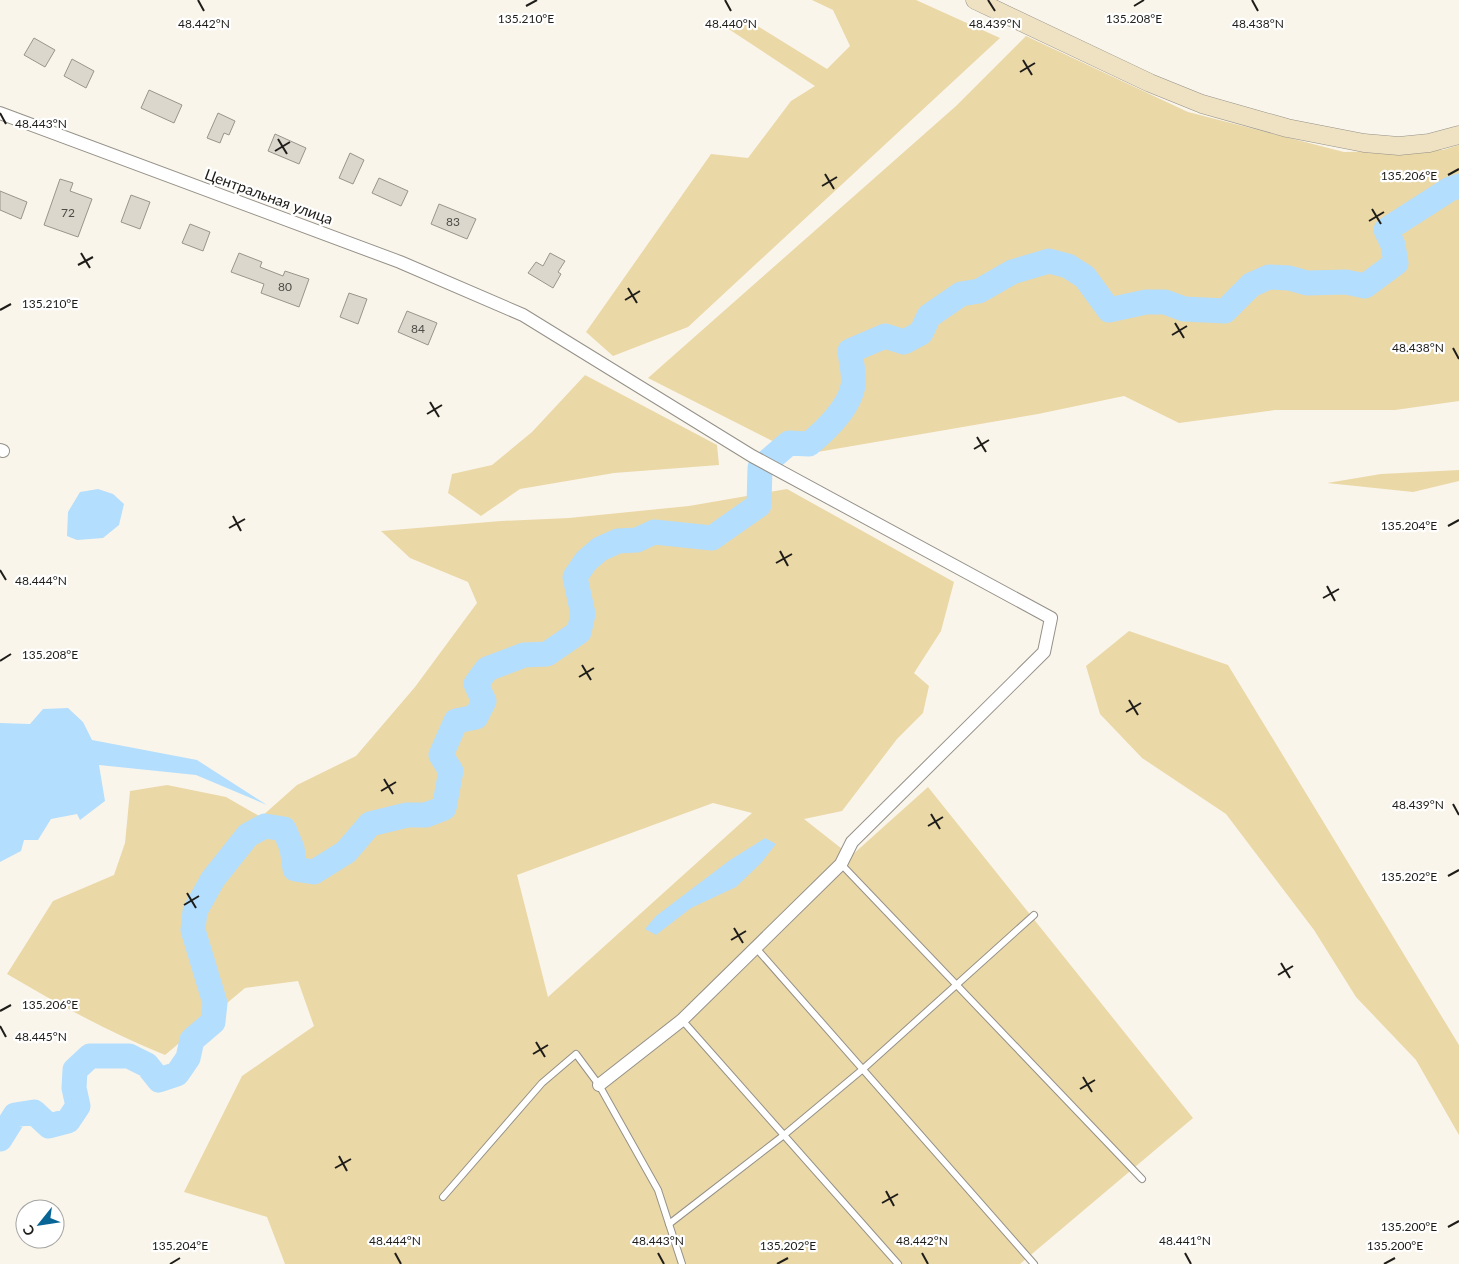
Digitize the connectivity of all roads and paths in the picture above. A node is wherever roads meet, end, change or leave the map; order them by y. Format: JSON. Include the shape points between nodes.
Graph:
{"nodes":[{"id":1,"x":975,"y":0,"type":"edge"},
{"id":2,"x":0,"y":113,"type":"edge"},
{"id":3,"x":1459,"y":135,"type":"edge"},
{"id":4,"x":841,"y":864,"type":"junction"},
{"id":5,"x":1034,"y":915,"type":"dead end"},
{"id":6,"x":756,"y":948,"type":"junction"},
{"id":7,"x":957,"y":985,"type":"junction"},
{"id":8,"x":682,"y":1020,"type":"junction"},
{"id":9,"x":863,"y":1069,"type":"junction"},
{"id":10,"x":599,"y":1086,"type":"junction"},
{"id":11,"x":784,"y":1135,"type":"junction"},
{"id":12,"x":1142,"y":1179,"type":"dead end"},
{"id":13,"x":443,"y":1197,"type":"dead end"},
{"id":14,"x":669,"y":1224,"type":"junction"},
{"id":15,"x":682,"y":1264,"type":"edge"},
{"id":16,"x":898,"y":1264,"type":"edge"},
{"id":17,"x":1034,"y":1264,"type":"edge"}],
"edges":[{"from":1,"to":3,"type":"main road","via":[[1150,83],[1202,104],[1287,128],[1364,144],[1399,146]]},
{"from":2,"to":4,"type":"street","name":"Центральная улица","via":[[400,262],[523,315],[752,456],[1051,618],[1044,652],[852,842]]},
{"from":4,"to":6,"type":"street"},
{"from":4,"to":7,"type":"lane"},
{"from":5,"to":7,"type":"lane"},
{"from":6,"to":8,"type":"street"},
{"from":6,"to":9,"type":"lane"},
{"from":7,"to":9,"type":"lane"},
{"from":7,"to":12,"type":"lane"},
{"from":8,"to":10,"type":"street"},
{"from":8,"to":11,"type":"lane"},
{"from":9,"to":11,"type":"lane"},
{"from":9,"to":17,"type":"lane"},
{"from":10,"to":13,"type":"lane","via":[[576,1054],[542,1083]]},
{"from":10,"to":14,"type":"lane","via":[[658,1190]]},
{"from":11,"to":14,"type":"lane"},
{"from":11,"to":16,"type":"lane"},
{"from":14,"to":15,"type":"lane"}]}
